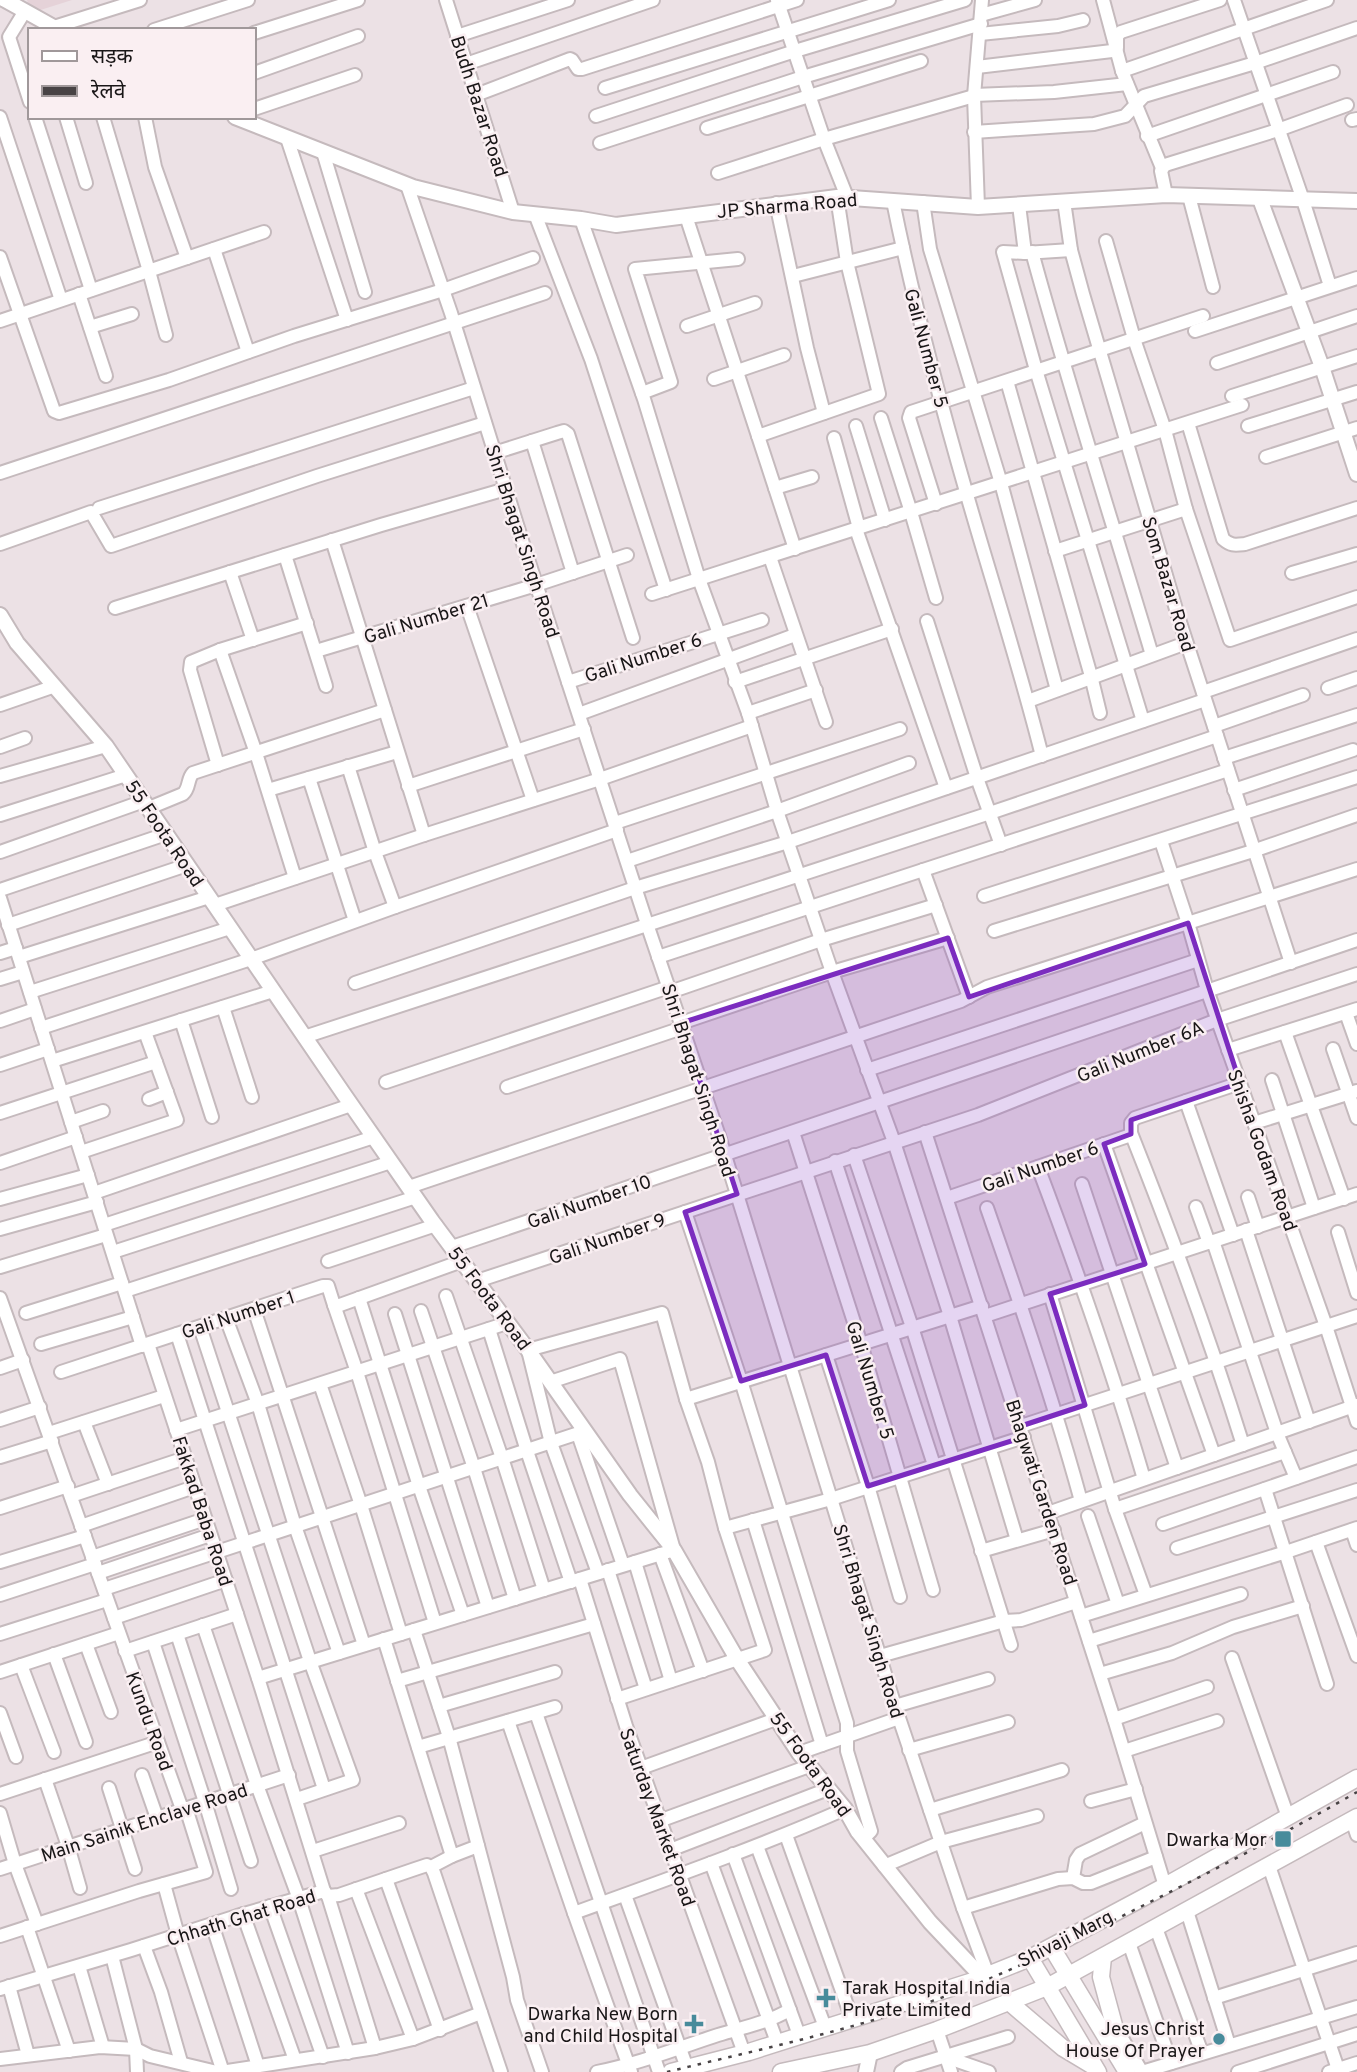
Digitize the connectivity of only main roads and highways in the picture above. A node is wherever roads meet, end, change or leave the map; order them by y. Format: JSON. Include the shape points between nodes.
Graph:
{"nodes":[{"id":1,"x":1357,"y":1778,"type":"edge"},
{"id":2,"x":1355,"y":1824,"type":"edge"},
{"id":3,"x":1052,"y":1948,"type":"junction"},
{"id":4,"x":1103,"y":1957,"type":"junction"},
{"id":5,"x":1030,"y":1958,"type":"junction"},
{"id":6,"x":1069,"y":1976,"type":"junction"},
{"id":7,"x":1047,"y":1987,"type":"junction"},
{"id":8,"x":1009,"y":2002,"type":"junction"},
{"id":9,"x":1110,"y":2044,"type":"junction"},
{"id":10,"x":679,"y":2070,"type":"edge"},
{"id":11,"x":1094,"y":2070,"type":"edge"},
{"id":12,"x":791,"y":2071,"type":"edge"},
{"id":13,"x":1127,"y":2072,"type":"edge"}],
"edges":[{"from":1,"to":3,"type":"main road","name":"Shivaji Marg"},
{"from":2,"to":4,"type":"main road","name":"Shivaji Marg"},
{"from":3,"to":5,"type":"main road","name":"Shivaji Marg"},
{"from":3,"to":6,"type":"main road"},
{"from":4,"to":6,"type":"main road","name":"Shivaji Marg"},
{"from":4,"to":9,"type":"main road","via":[[1101,1977],[1114,2025]]},
{"from":5,"to":7,"type":"main road"},
{"from":5,"to":10,"type":"main road","name":"Shivaji Marg","via":[[852,2019]]},
{"from":6,"to":7,"type":"main road","name":"Shivaji Marg"},
{"from":6,"to":9,"type":"main road"},
{"from":7,"to":8,"type":"main road","name":"Shivaji Marg"},
{"from":7,"to":11,"type":"main road"},
{"from":8,"to":11,"type":"main road"},
{"from":8,"to":12,"type":"main road","name":"Shivaji Marg","via":[[870,2053]]},
{"from":9,"to":13,"type":"main road"}]}
